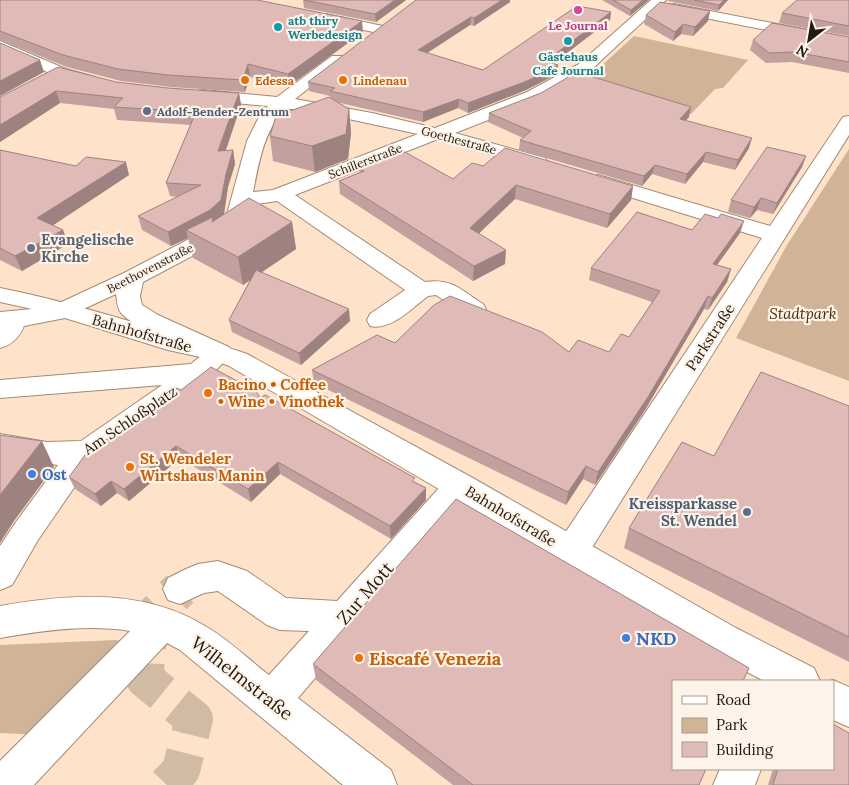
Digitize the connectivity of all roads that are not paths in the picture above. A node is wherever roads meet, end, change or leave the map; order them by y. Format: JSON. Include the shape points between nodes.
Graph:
{"nodes":[{"id":1,"x":657,"y":2,"type":"edge"},
{"id":2,"x":312,"y":15,"type":"edge"},
{"id":3,"x":393,"y":18,"type":"edge"},
{"id":4,"x":378,"y":29,"type":"junction"},
{"id":5,"x":363,"y":40,"type":"edge"},
{"id":6,"x":849,"y":42,"type":"edge"},
{"id":7,"x":0,"y":45,"type":"edge"},
{"id":8,"x":348,"y":51,"type":"edge"},
{"id":9,"x":60,"y":72,"type":"junction"},
{"id":10,"x":43,"y":82,"type":"edge"},
{"id":11,"x":105,"y":84,"type":"edge"},
{"id":12,"x":189,"y":95,"type":"edge"},
{"id":13,"x":283,"y":101,"type":"junction"},
{"id":14,"x":849,"y":121,"type":"edge"},
{"id":15,"x":437,"y":133,"type":"junction"},
{"id":16,"x":280,"y":194,"type":"junction"},
{"id":17,"x":243,"y":199,"type":"junction"},
{"id":18,"x":776,"y":235,"type":"junction"},
{"id":19,"x":132,"y":278,"type":"junction"},
{"id":20,"x":421,"y":290,"type":"junction"},
{"id":21,"x":0,"y":295,"type":"edge"},
{"id":22,"x":474,"y":309,"type":"edge"},
{"id":23,"x":64,"y":310,"type":"junction"},
{"id":24,"x":379,"y":320,"type":"dead end"},
{"id":25,"x":4,"y":329,"type":"edge"},
{"id":26,"x":229,"y":357,"type":"junction"},
{"id":27,"x":198,"y":373,"type":"junction"},
{"id":28,"x":0,"y":389,"type":"edge"},
{"id":29,"x":0,"y":445,"type":"edge"},
{"id":30,"x":81,"y":455,"type":"junction"},
{"id":31,"x":460,"y":486,"type":"junction"},
{"id":32,"x":571,"y":552,"type":"junction"},
{"id":33,"x":0,"y":575,"type":"edge"},
{"id":34,"x":180,"y":589,"type":"tunnel mouth"},
{"id":35,"x":345,"y":617,"type":"junction"},
{"id":36,"x":0,"y":622,"type":"edge"},
{"id":37,"x":162,"y":622,"type":"junction"},
{"id":38,"x":784,"y":677,"type":"edge"},
{"id":39,"x":834,"y":700,"type":"edge"},
{"id":40,"x":271,"y":701,"type":"junction"},
{"id":41,"x":849,"y":708,"type":"edge"},
{"id":42,"x":740,"y":770,"type":"edge"},
{"id":43,"x":7,"y":781,"type":"edge"},
{"id":44,"x":376,"y":785,"type":"edge"},
{"id":45,"x":734,"y":785,"type":"edge"}],
"edges":[{"from":1,"to":6,"type":"street"},
{"from":1,"to":15,"type":"street","name":"Schillerstraße","via":[[585,67],[566,79],[533,96]]},
{"from":2,"to":4,"type":"street"},
{"from":3,"to":4,"type":"street"},
{"from":4,"to":5,"type":"street"},
{"from":7,"to":9,"type":"street"},
{"from":8,"to":13,"type":"street","name":"Beethovenstraße"},
{"from":9,"to":10,"type":"street"},
{"from":9,"to":11,"type":"street"},
{"from":12,"to":13,"type":"street","name":"Goethestraße"},
{"from":13,"to":15,"type":"street","name":"Goethestraße"},
{"from":13,"to":17,"type":"street","name":"Beethovenstraße","via":[[268,117],[259,134]]},
{"from":14,"to":18,"type":"street","name":"Parkstraße"},
{"from":15,"to":16,"type":"street","name":"Schillerstraße"},
{"from":15,"to":18,"type":"street","name":"Goethestraße"},
{"from":16,"to":17,"type":"street","name":"Schillerstraße"},
{"from":16,"to":20,"type":"street"},
{"from":17,"to":19,"type":"street","name":"Beethovenstraße","via":[[233,222],[222,231]]},
{"from":18,"to":32,"type":"street","name":"Parkstraße"},
{"from":19,"to":23,"type":"street","name":"Beethovenstraße"},
{"from":19,"to":26,"type":"street","name":"Bahnhofstraße","via":[[128,296],[131,309],[149,321]]},
{"from":20,"to":22,"type":"street","via":[[440,287]]},
{"from":20,"to":24,"type":"street"},
{"from":21,"to":23,"type":"street","name":"Bahnhofstraße"},
{"from":23,"to":25,"type":"street"},
{"from":23,"to":26,"type":"street","name":"Bahnhofstraße"},
{"from":26,"to":27,"type":"street","name":"Am Schloßplatz"},
{"from":26,"to":31,"type":"street","name":"Bahnhofstraße"},
{"from":27,"to":28,"type":"street"},
{"from":27,"to":30,"type":"street","name":"Am Schloßplatz"},
{"from":29,"to":30,"type":"street","name":"Am Schloßplatz"},
{"from":30,"to":33,"type":"street"},
{"from":31,"to":32,"type":"street","name":"Bahnhofstraße"},
{"from":31,"to":35,"type":"street","name":"Zur Mott"},
{"from":32,"to":38,"type":"street","name":"Bahnhofstraße"},
{"from":34,"to":35,"type":"street","via":[[198,579],[218,576],[235,582],[280,614]]},
{"from":35,"to":40,"type":"street","name":"Zur Mott"},
{"from":36,"to":37,"type":"street","name":"Wilhelmstraße","via":[[27,617],[100,613],[130,614]]},
{"from":37,"to":40,"type":"street","name":"Wilhelmstraße","via":[[193,638]]},
{"from":37,"to":43,"type":"street"},
{"from":39,"to":41,"type":"street"},
{"from":40,"to":44,"type":"street","name":"Wilhelmstraße"},
{"from":42,"to":45,"type":"street"}]}
